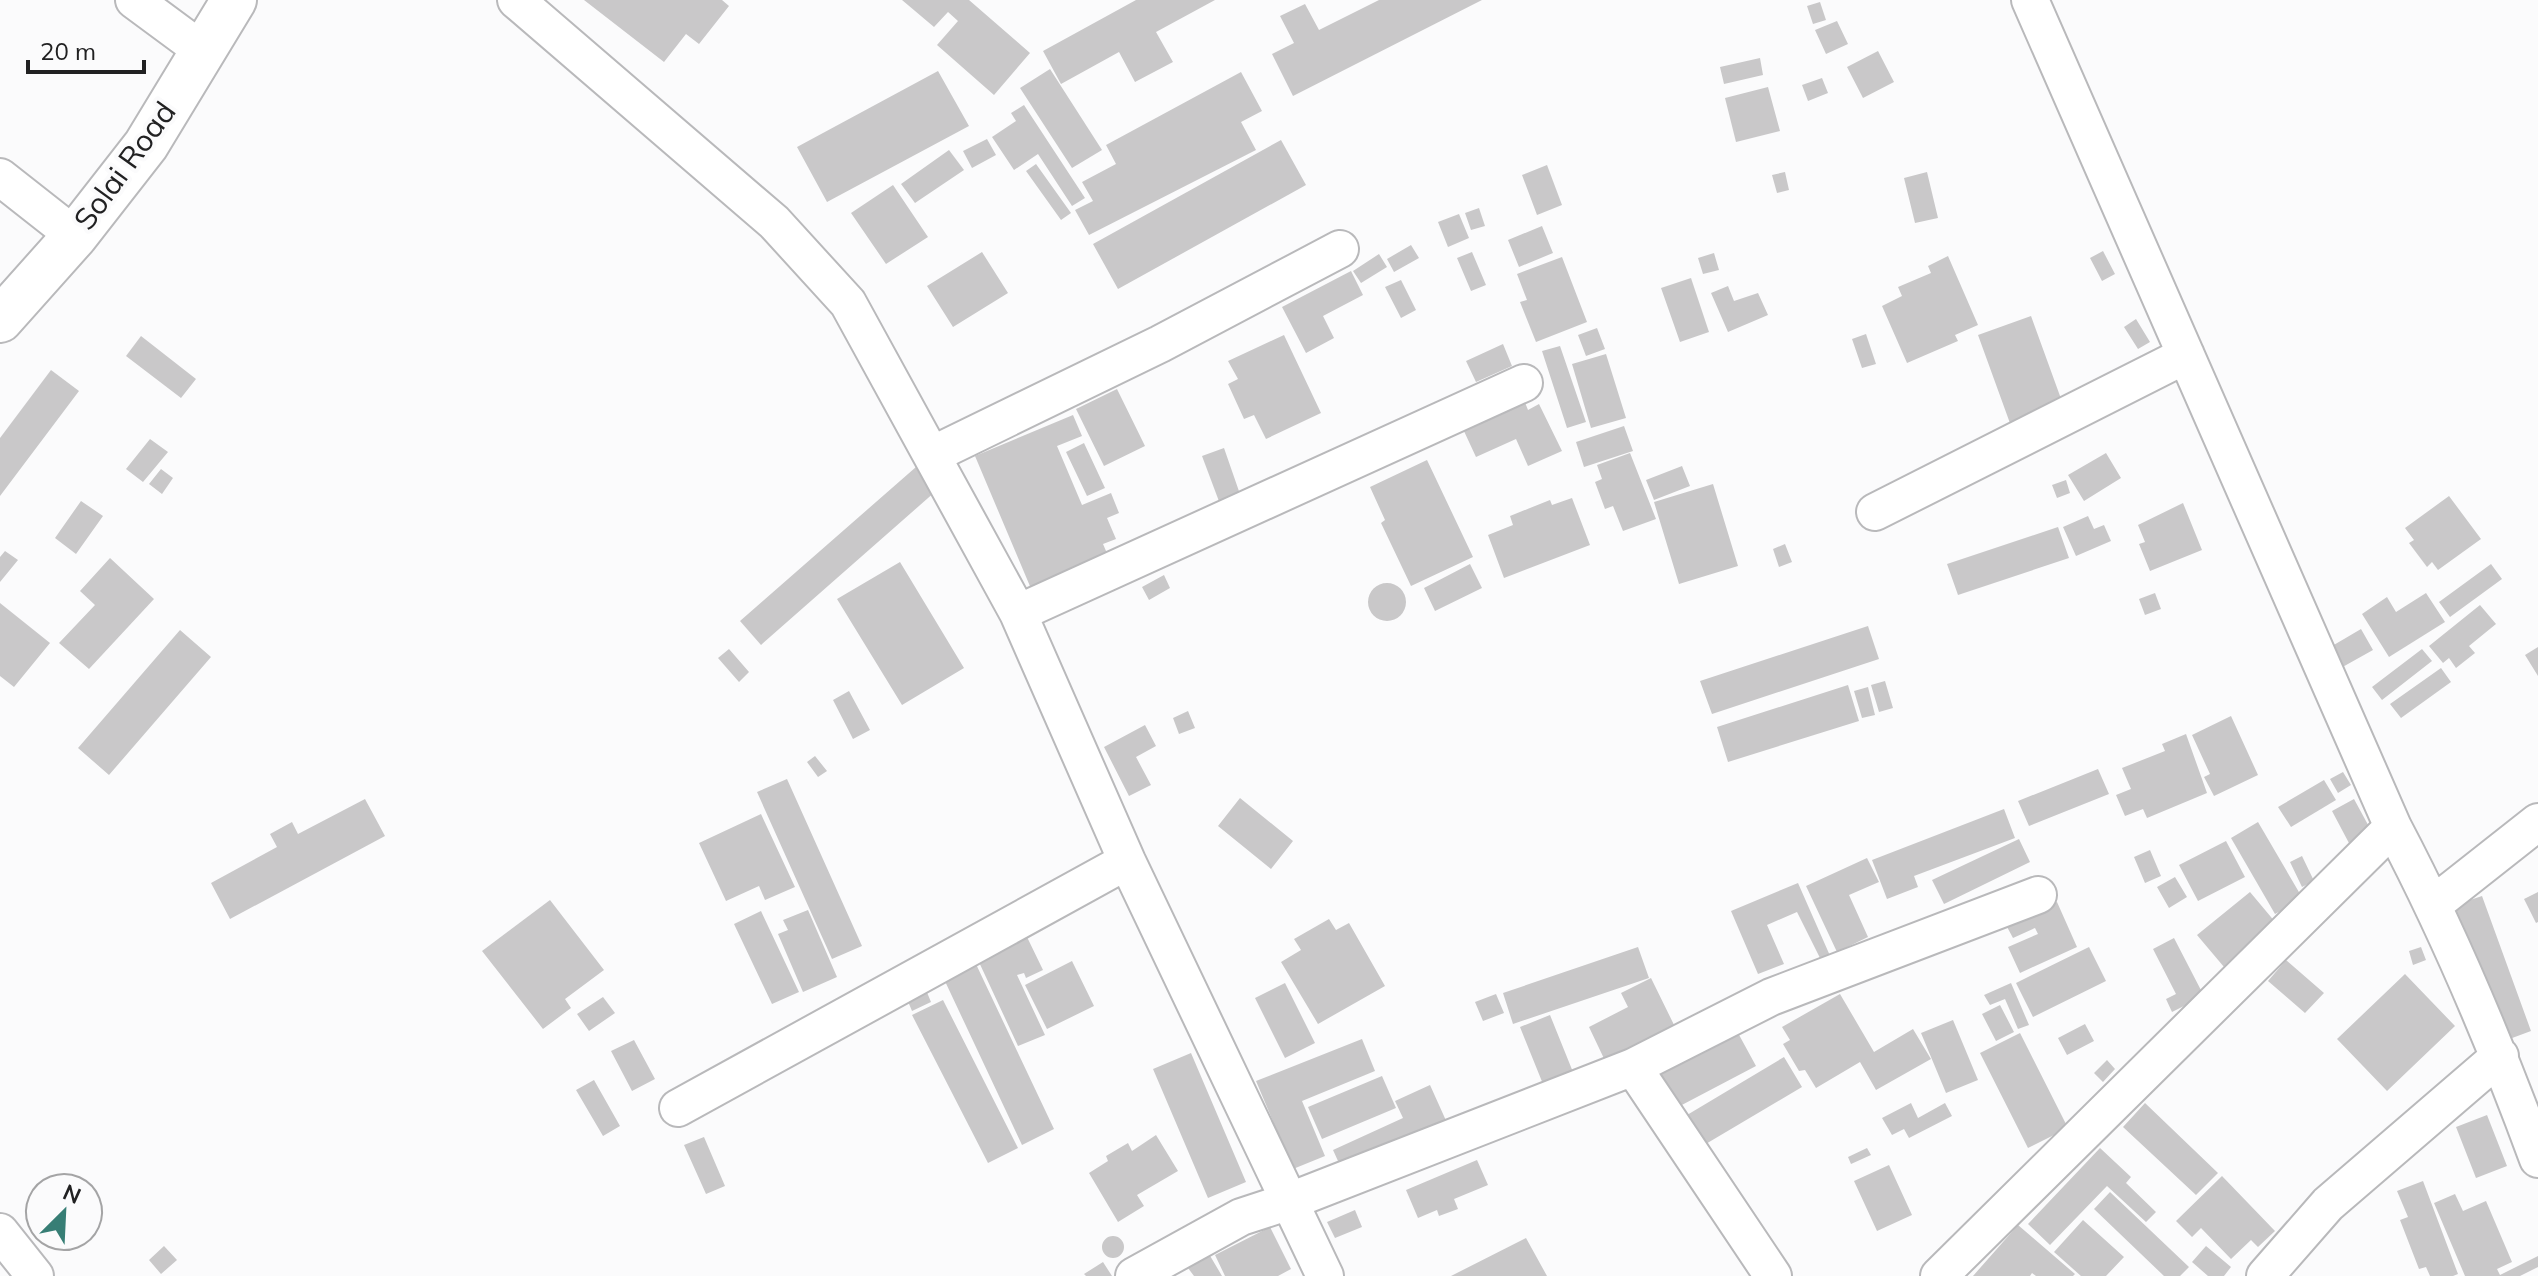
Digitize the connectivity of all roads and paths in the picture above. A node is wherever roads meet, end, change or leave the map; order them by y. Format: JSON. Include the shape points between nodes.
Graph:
{"nodes":[{"id":1,"x":134,"y":0,"type":"edge"},
{"id":2,"x":234,"y":0,"type":"edge"},
{"id":3,"x":516,"y":0,"type":"edge"},
{"id":4,"x":2030,"y":0,"type":"edge"},
{"id":5,"x":203,"y":51,"type":"junction"},
{"id":6,"x":0,"y":177,"type":"edge"},
{"id":7,"x":75,"y":236,"type":"junction"},
{"id":8,"x":1340,"y":249,"type":"dead end"},
{"id":9,"x":0,"y":320,"type":"edge"},
{"id":10,"x":2186,"y":355,"type":"junction"},
{"id":11,"x":1524,"y":383,"type":"dead end"},
{"id":12,"x":934,"y":454,"type":"junction"},
{"id":13,"x":1875,"y":512,"type":"dead end"},
{"id":14,"x":1018,"y":613,"type":"junction"},
{"id":15,"x":2538,"y":822,"type":"edge"},
{"id":16,"x":2393,"y":827,"type":"junction"},
{"id":17,"x":1127,"y":861,"type":"junction"},
{"id":18,"x":2038,"y":895,"type":"dead end"},
{"id":19,"x":2434,"y":904,"type":"junction"},
{"id":20,"x":2500,"y":1056,"type":"junction"},
{"id":21,"x":1633,"y":1067,"type":"junction"},
{"id":22,"x":678,"y":1108,"type":"dead end"},
{"id":23,"x":2538,"y":1159,"type":"edge"},
{"id":24,"x":1290,"y":1201,"type":"junction"},
{"id":25,"x":0,"y":1232,"type":"edge"},
{"id":26,"x":35,"y":1276,"type":"edge"},
{"id":27,"x":1134,"y":1276,"type":"edge"},
{"id":28,"x":1325,"y":1276,"type":"edge"},
{"id":29,"x":1773,"y":1276,"type":"edge"},
{"id":30,"x":1939,"y":1276,"type":"edge"},
{"id":31,"x":2265,"y":1276,"type":"edge"}],
"edges":[{"from":1,"to":5,"type":"street"},
{"from":2,"to":5,"type":"highway","name":"Solai Road"},
{"from":3,"to":12,"type":"street","via":[[774,222],[838,291]]},
{"from":4,"to":10,"type":"street"},
{"from":5,"to":7,"type":"highway","name":"Solai Road","via":[[146,145]]},
{"from":6,"to":7,"type":"street"},
{"from":7,"to":9,"type":"highway","name":"Solai Road"},
{"from":8,"to":12,"type":"street"},
{"from":10,"to":13,"type":"street"},
{"from":10,"to":16,"type":"street"},
{"from":11,"to":14,"type":"street"},
{"from":12,"to":14,"type":"street"},
{"from":14,"to":17,"type":"street"},
{"from":15,"to":19,"type":"street"},
{"from":16,"to":19,"type":"street"},
{"from":16,"to":30,"type":"street"},
{"from":17,"to":22,"type":"street"},
{"from":17,"to":24,"type":"street"},
{"from":18,"to":21,"type":"street","via":[[1771,997]]},
{"from":19,"to":20,"type":"street"},
{"from":20,"to":23,"type":"street"},
{"from":20,"to":31,"type":"street","via":[[2328,1204]]},
{"from":21,"to":24,"type":"street"},
{"from":21,"to":29,"type":"street"},
{"from":24,"to":27,"type":"street","via":[[1241,1217]]},
{"from":24,"to":28,"type":"street"},
{"from":25,"to":26,"type":"street"}]}
